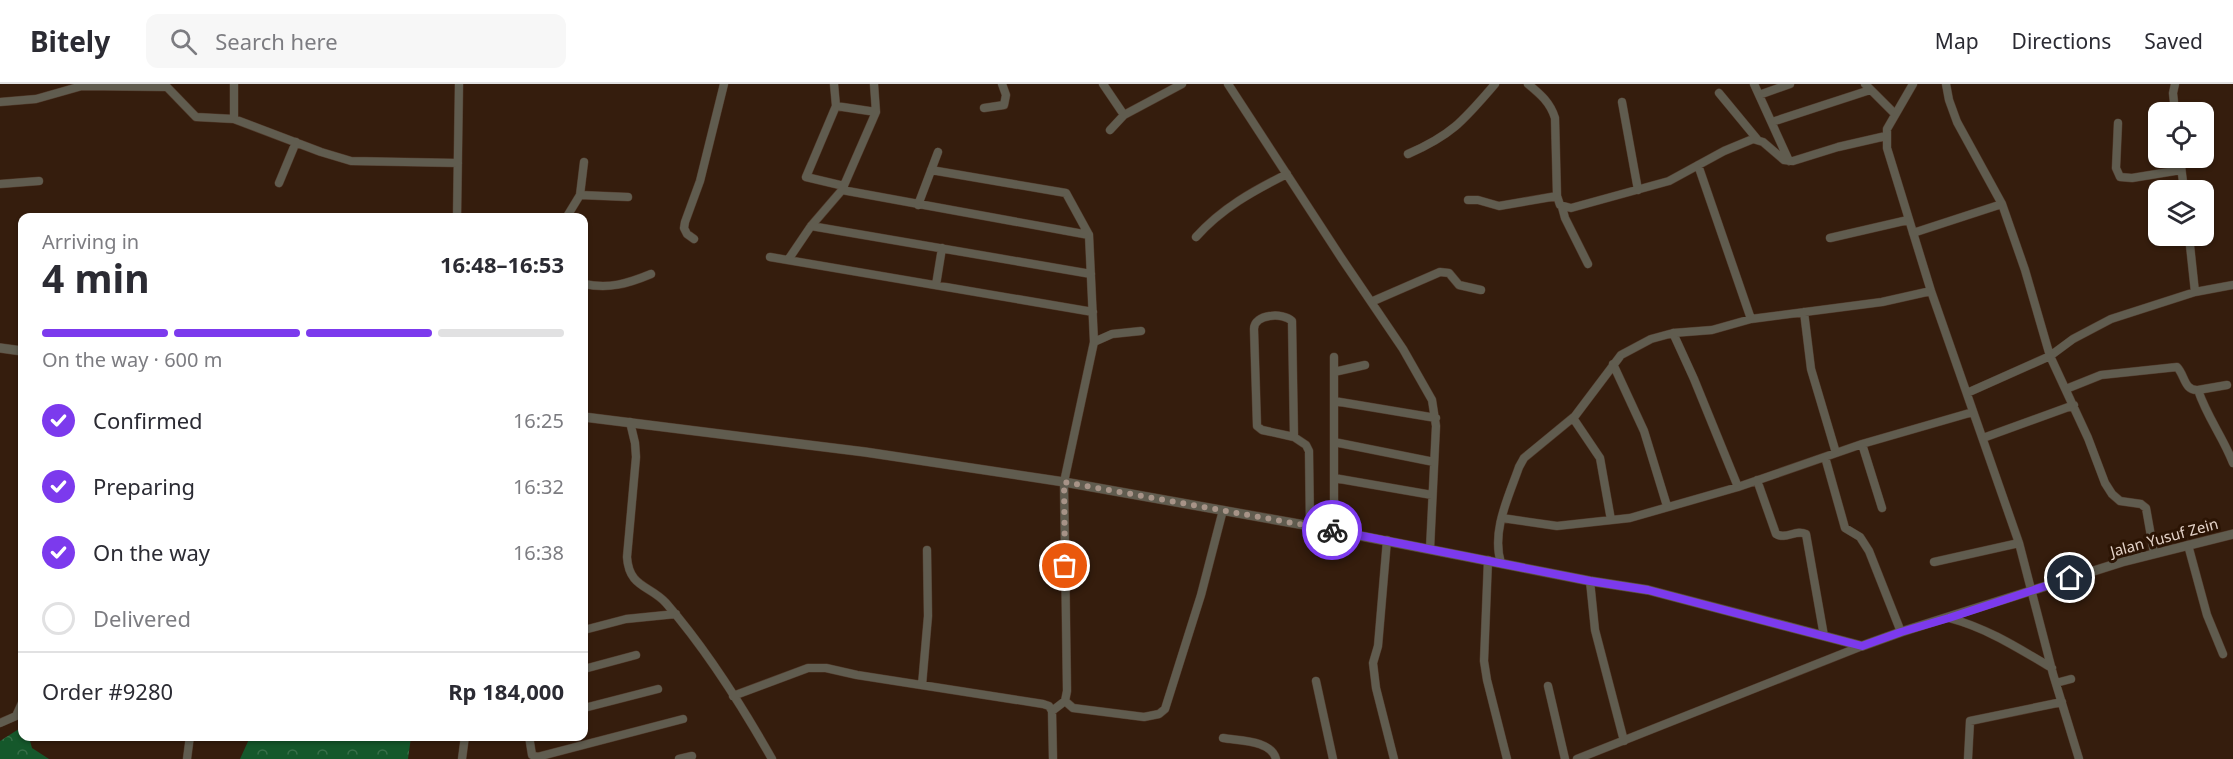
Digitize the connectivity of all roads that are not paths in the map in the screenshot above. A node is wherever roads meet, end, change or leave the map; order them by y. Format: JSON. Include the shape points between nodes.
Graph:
{"nodes":[{"id":1,"x":234,"y":84,"type":"edge"},
{"id":2,"x":459,"y":84,"type":"edge"},
{"id":3,"x":724,"y":84,"type":"edge"},
{"id":4,"x":834,"y":84,"type":"edge"},
{"id":5,"x":874,"y":84,"type":"edge"},
{"id":6,"x":1002,"y":84,"type":"edge"},
{"id":7,"x":1103,"y":84,"type":"edge"},
{"id":8,"x":1182,"y":84,"type":"edge"},
{"id":9,"x":1228,"y":84,"type":"edge"},
{"id":10,"x":1495,"y":84,"type":"edge"},
{"id":11,"x":1528,"y":84,"type":"edge"},
{"id":12,"x":1754,"y":84,"type":"edge"},
{"id":13,"x":1790,"y":84,"type":"edge"},
{"id":14,"x":1913,"y":84,"type":"edge"},
{"id":15,"x":1946,"y":84,"type":"edge"},
{"id":16,"x":2174,"y":85,"type":"edge"},
{"id":17,"x":1868,"y":87,"type":"edge"},
{"id":18,"x":1719,"y":93,"type":"dead end"},
{"id":19,"x":1759,"y":94,"type":"junction"},
{"id":20,"x":0,"y":102,"type":"edge"},
{"id":21,"x":1622,"y":102,"type":"dead end"},
{"id":22,"x":2175,"y":102,"type":"edge"},
{"id":23,"x":836,"y":106,"type":"junction"},
{"id":24,"x":984,"y":108,"type":"dead end"},
{"id":25,"x":876,"y":112,"type":"junction"},
{"id":26,"x":1895,"y":114,"type":"junction"},
{"id":27,"x":1124,"y":115,"type":"junction"},
{"id":28,"x":234,"y":118,"type":"junction"},
{"id":29,"x":1772,"y":122,"type":"junction"},
{"id":30,"x":2118,"y":123,"type":"dead end"},
{"id":31,"x":1110,"y":130,"type":"dead end"},
{"id":32,"x":1886,"y":136,"type":"junction"},
{"id":33,"x":1756,"y":139,"type":"junction"},
{"id":34,"x":296,"y":142,"type":"junction"},
{"id":35,"x":938,"y":152,"type":"dead end"},
{"id":36,"x":1408,"y":154,"type":"dead end"},
{"id":37,"x":1789,"y":161,"type":"junction"},
{"id":38,"x":584,"y":162,"type":"dead end"},
{"id":39,"x":458,"y":163,"type":"junction"},
{"id":40,"x":1698,"y":165,"type":"junction"},
{"id":41,"x":932,"y":170,"type":"junction"},
{"id":42,"x":2181,"y":170,"type":"joint"},
{"id":43,"x":1287,"y":174,"type":"junction"},
{"id":44,"x":2182,"y":180,"type":"edge"},
{"id":45,"x":39,"y":181,"type":"dead end"},
{"id":46,"x":279,"y":183,"type":"dead end"},
{"id":47,"x":0,"y":184,"type":"edge"},
{"id":48,"x":843,"y":188,"type":"junction"},
{"id":49,"x":1638,"y":190,"type":"junction"},
{"id":50,"x":580,"y":195,"type":"junction"},
{"id":51,"x":1557,"y":196,"type":"junction"},
{"id":52,"x":628,"y":197,"type":"dead end"},
{"id":53,"x":1468,"y":200,"type":"dead end"},
{"id":54,"x":2002,"y":204,"type":"junction"},
{"id":55,"x":918,"y":205,"type":"junction"},
{"id":56,"x":1562,"y":207,"type":"junction"},
{"id":57,"x":457,"y":213,"type":"edge"},
{"id":58,"x":569,"y":213,"type":"edge"},
{"id":59,"x":1908,"y":220,"type":"junction"},
{"id":60,"x":812,"y":226,"type":"junction"},
{"id":61,"x":1913,"y":233,"type":"junction"},
{"id":62,"x":1089,"y":235,"type":"junction"},
{"id":63,"x":1196,"y":237,"type":"dead end"},
{"id":64,"x":1830,"y":238,"type":"dead end"},
{"id":65,"x":694,"y":239,"type":"dead end"},
{"id":66,"x":2190,"y":246,"type":"edge"},
{"id":67,"x":942,"y":248,"type":"junction"},
{"id":68,"x":770,"y":257,"type":"dead end"},
{"id":69,"x":788,"y":260,"type":"junction"},
{"id":70,"x":1588,"y":264,"type":"dead end"},
{"id":71,"x":651,"y":274,"type":"dead end"},
{"id":72,"x":1091,"y":274,"type":"junction"},
{"id":73,"x":588,"y":284,"type":"edge"},
{"id":74,"x":936,"y":285,"type":"junction"},
{"id":75,"x":2233,"y":285,"type":"edge"},
{"id":76,"x":1481,"y":290,"type":"dead end"},
{"id":77,"x":1931,"y":291,"type":"junction"},
{"id":78,"x":2195,"y":292,"type":"junction"},
{"id":79,"x":1371,"y":302,"type":"junction"},
{"id":80,"x":1093,"y":312,"type":"junction"},
{"id":81,"x":1804,"y":312,"type":"junction"},
{"id":82,"x":1751,"y":319,"type":"junction"},
{"id":83,"x":1141,"y":332,"type":"dead end"},
{"id":84,"x":1673,"y":333,"type":"junction"},
{"id":85,"x":1094,"y":342,"type":"junction"},
{"id":86,"x":0,"y":348,"type":"edge"},
{"id":87,"x":18,"y":350,"type":"edge"},
{"id":88,"x":2050,"y":356,"type":"junction"},
{"id":89,"x":1334,"y":357,"type":"dead end"},
{"id":90,"x":1613,"y":364,"type":"junction"},
{"id":91,"x":1365,"y":365,"type":"dead end"},
{"id":92,"x":1334,"y":372,"type":"junction"},
{"id":93,"x":2227,"y":385,"type":"dead end"},
{"id":94,"x":2066,"y":389,"type":"junction"},
{"id":95,"x":2198,"y":390,"type":"junction"},
{"id":96,"x":1967,"y":393,"type":"junction"},
{"id":97,"x":1334,"y":401,"type":"junction"},
{"id":98,"x":2073,"y":405,"type":"junction"},
{"id":99,"x":1973,"y":412,"type":"junction"},
{"id":100,"x":588,"y":417,"type":"edge"},
{"id":101,"x":1436,"y":418,"type":"junction"},
{"id":102,"x":1573,"y":418,"type":"junction"},
{"id":103,"x":630,"y":422,"type":"junction"},
{"id":104,"x":1294,"y":437,"type":"junction"},
{"id":105,"x":1983,"y":438,"type":"junction"},
{"id":106,"x":1334,"y":442,"type":"junction"},
{"id":107,"x":1862,"y":444,"type":"junction"},
{"id":108,"x":1836,"y":453,"type":"junction"},
{"id":109,"x":1825,"y":457,"type":"junction"},
{"id":110,"x":1434,"y":462,"type":"junction"},
{"id":111,"x":2233,"y":463,"type":"edge"},
{"id":112,"x":1334,"y":478,"type":"junction"},
{"id":113,"x":1757,"y":480,"type":"junction"},
{"id":114,"x":1064,"y":482,"type":"junction"},
{"id":115,"x":1738,"y":487,"type":"junction"},
{"id":116,"x":1432,"y":495,"type":"junction"},
{"id":117,"x":1667,"y":506,"type":"junction"},
{"id":118,"x":1882,"y":508,"type":"dead end"},
{"id":119,"x":1223,"y":510,"type":"junction"},
{"id":120,"x":1502,"y":518,"type":"junction"},
{"id":121,"x":1611,"y":520,"type":"junction"},
{"id":122,"x":1310,"y":526,"type":"junction"},
{"id":123,"x":1334,"y":530,"type":"junction"},
{"id":124,"x":2233,"y":534,"type":"edge"},
{"id":125,"x":1387,"y":540,"type":"junction"},
{"id":126,"x":2019,"y":543,"type":"junction"},
{"id":127,"x":2188,"y":544,"type":"junction"},
{"id":128,"x":1430,"y":549,"type":"junction"},
{"id":129,"x":927,"y":550,"type":"dead end"},
{"id":130,"x":2154,"y":553,"type":"junction"},
{"id":131,"x":1488,"y":560,"type":"junction"},
{"id":132,"x":1501,"y":562,"type":"junction"},
{"id":133,"x":1934,"y":562,"type":"dead end"},
{"id":134,"x":1590,"y":581,"type":"junction"},
{"id":135,"x":2032,"y":590,"type":"junction"},
{"id":136,"x":676,"y":614,"type":"junction"},
{"id":137,"x":1949,"y":618,"type":"junction"},
{"id":138,"x":588,"y":629,"type":"edge"},
{"id":139,"x":1901,"y":632,"type":"junction"},
{"id":140,"x":1824,"y":636,"type":"junction"},
{"id":141,"x":1862,"y":646,"type":"junction"},
{"id":142,"x":2223,"y":654,"type":"dead end"},
{"id":143,"x":636,"y":656,"type":"dead end"},
{"id":144,"x":588,"y":668,"type":"edge"},
{"id":145,"x":2052,"y":668,"type":"junction"},
{"id":146,"x":2071,"y":680,"type":"dead end"},
{"id":147,"x":1316,"y":681,"type":"dead end"},
{"id":148,"x":2056,"y":684,"type":"junction"},
{"id":149,"x":922,"y":685,"type":"junction"},
{"id":150,"x":1548,"y":686,"type":"dead end"},
{"id":151,"x":658,"y":689,"type":"dead end"},
{"id":152,"x":733,"y":696,"type":"junction"},
{"id":153,"x":1065,"y":701,"type":"junction"},
{"id":154,"x":2062,"y":702,"type":"junction"},
{"id":155,"x":588,"y":707,"type":"edge"},
{"id":156,"x":1052,"y":711,"type":"junction"},
{"id":157,"x":18,"y":712,"type":"edge"},
{"id":158,"x":683,"y":719,"type":"dead end"},
{"id":159,"x":0,"y":723,"type":"edge"},
{"id":160,"x":1223,"y":738,"type":"dead end"},
{"id":161,"x":189,"y":741,"type":"edge"},
{"id":162,"x":464,"y":741,"type":"edge"},
{"id":163,"x":530,"y":741,"type":"edge"},
{"id":164,"x":1624,"y":741,"type":"junction"},
{"id":165,"x":692,"y":756,"type":"dead end"},
{"id":166,"x":552,"y":757,"type":"edge"},
{"id":167,"x":187,"y":759,"type":"edge"},
{"id":168,"x":462,"y":759,"type":"edge"},
{"id":169,"x":679,"y":759,"type":"edge"},
{"id":170,"x":772,"y":759,"type":"edge"},
{"id":171,"x":1053,"y":759,"type":"edge"},
{"id":172,"x":1276,"y":759,"type":"edge"},
{"id":173,"x":1333,"y":759,"type":"edge"},
{"id":174,"x":1394,"y":759,"type":"edge"},
{"id":175,"x":1507,"y":759,"type":"edge"},
{"id":176,"x":1565,"y":759,"type":"edge"},
{"id":177,"x":1577,"y":759,"type":"edge"},
{"id":178,"x":1968,"y":759,"type":"edge"},
{"id":179,"x":2079,"y":759,"type":"edge"}],
"edges":[{"from":1,"to":28,"type":"street"},
{"from":2,"to":39,"type":"street"},
{"from":3,"to":65,"type":"street","via":[[700,181],[684,225]]},
{"from":4,"to":23,"type":"street"},
{"from":5,"to":25,"type":"street"},
{"from":6,"to":24,"type":"street","via":[[1006,102]]},
{"from":7,"to":27,"type":"street"},
{"from":8,"to":27,"type":"street"},
{"from":9,"to":43,"type":"street"},
{"from":10,"to":36,"type":"street","via":[[1450,133]]},
{"from":11,"to":51,"type":"street","via":[[1548,103],[1555,118]]},
{"from":12,"to":19,"type":"street"},
{"from":13,"to":19,"type":"street"},
{"from":14,"to":26,"type":"street"},
{"from":15,"to":54,"type":"street","via":[[1957,122]]},
{"from":16,"to":22,"type":"street"},
{"from":17,"to":26,"type":"street"},
{"from":17,"to":29,"type":"street"},
{"from":18,"to":33,"type":"street"},
{"from":19,"to":29,"type":"street"},
{"from":20,"to":28,"type":"street","via":[[36,99],[82,86],[167,87],[196,117]]},
{"from":21,"to":49,"type":"street"},
{"from":23,"to":25,"type":"street"},
{"from":23,"to":48,"type":"street","via":[[806,177]]},
{"from":25,"to":48,"type":"street"},
{"from":26,"to":32,"type":"street"},
{"from":27,"to":31,"type":"street"},
{"from":28,"to":34,"type":"street"},
{"from":29,"to":37,"type":"street"},
{"from":30,"to":42,"type":"street","via":[[2116,168],[2120,177]]},
{"from":32,"to":37,"type":"street"},
{"from":32,"to":59,"type":"street"},
{"from":33,"to":37,"type":"street"},
{"from":33,"to":40,"type":"street"},
{"from":34,"to":39,"type":"street","via":[[351,161]]},
{"from":34,"to":46,"type":"street"},
{"from":35,"to":41,"type":"street"},
{"from":38,"to":50,"type":"street"},
{"from":39,"to":57,"type":"street"},
{"from":40,"to":49,"type":"street","via":[[1669,181]]},
{"from":40,"to":82,"type":"street"},
{"from":41,"to":55,"type":"street"},
{"from":41,"to":62,"type":"street","via":[[1066,193]]},
{"from":42,"to":44,"type":"street"},
{"from":43,"to":63,"type":"street","via":[[1233,204]]},
{"from":43,"to":79,"type":"street"},
{"from":45,"to":47,"type":"street"},
{"from":48,"to":55,"type":"street"},
{"from":48,"to":60,"type":"street"},
{"from":49,"to":56,"type":"street"},
{"from":50,"to":52,"type":"street"},
{"from":50,"to":58,"type":"street"},
{"from":51,"to":53,"type":"street","via":[[1499,206]]},
{"from":51,"to":56,"type":"street"},
{"from":54,"to":61,"type":"street"},
{"from":54,"to":88,"type":"street"},
{"from":55,"to":62,"type":"street"},
{"from":56,"to":70,"type":"street"},
{"from":59,"to":61,"type":"street"},
{"from":59,"to":64,"type":"street"},
{"from":60,"to":67,"type":"street"},
{"from":60,"to":69,"type":"street"},
{"from":61,"to":77,"type":"street"},
{"from":62,"to":72,"type":"street"},
{"from":66,"to":78,"type":"street"},
{"from":67,"to":72,"type":"street"},
{"from":67,"to":74,"type":"street"},
{"from":68,"to":69,"type":"street"},
{"from":69,"to":74,"type":"street"},
{"from":71,"to":73,"type":"street","via":[[628,284]]},
{"from":72,"to":80,"type":"street"},
{"from":74,"to":80,"type":"street"},
{"from":75,"to":78,"type":"street"},
{"from":76,"to":79,"type":"street","via":[[1459,285],[1444,272]]},
{"from":77,"to":81,"type":"street"},
{"from":77,"to":96,"type":"street"},
{"from":78,"to":88,"type":"street","via":[[2100,323]]},
{"from":79,"to":101,"type":"street","via":[[1418,373]]},
{"from":80,"to":85,"type":"street"},
{"from":81,"to":82,"type":"street"},
{"from":81,"to":108,"type":"street","via":[[1811,369]]},
{"from":82,"to":84,"type":"street","via":[[1712,330]]},
{"from":83,"to":85,"type":"street","via":[[1107,335]]},
{"from":84,"to":90,"type":"street","via":[[1631,349]]},
{"from":84,"to":115,"type":"street"},
{"from":85,"to":114,"type":"street"},
{"from":86,"to":87,"type":"street"},
{"from":88,"to":94,"type":"street"},
{"from":88,"to":96,"type":"street"},
{"from":89,"to":92,"type":"street"},
{"from":90,"to":102,"type":"street"},
{"from":90,"to":117,"type":"street","via":[[1644,431]]},
{"from":91,"to":92,"type":"street"},
{"from":92,"to":97,"type":"street"},
{"from":93,"to":95,"type":"street"},
{"from":94,"to":95,"type":"street","via":[[2101,375],[2174,367],[2180,370],[2187,387]]},
{"from":94,"to":98,"type":"street"},
{"from":95,"to":111,"type":"street"},
{"from":96,"to":99,"type":"street"},
{"from":97,"to":101,"type":"street"},
{"from":97,"to":106,"type":"street"},
{"from":98,"to":105,"type":"street"},
{"from":98,"to":130,"type":"street","via":[[2112,494],[2123,502],[2146,508]]},
{"from":99,"to":105,"type":"street"},
{"from":99,"to":107,"type":"street"},
{"from":100,"to":103,"type":"street"},
{"from":101,"to":110,"type":"street"},
{"from":102,"to":120,"type":"street","via":[[1524,458]]},
{"from":102,"to":121,"type":"street","via":[[1600,458]]},
{"from":103,"to":114,"type":"street"},
{"from":103,"to":136,"type":"street","via":[[636,457],[628,566],[632,578],[663,599]]},
{"from":104,"to":104,"type":"street","via":[[1292,321],[1284,317],[1257,320],[1257,426]]},
{"from":104,"to":122,"type":"street","via":[[1309,452]]},
{"from":105,"to":126,"type":"street"},
{"from":106,"to":110,"type":"street"},
{"from":106,"to":112,"type":"street"},
{"from":107,"to":108,"type":"street"},
{"from":107,"to":118,"type":"street"},
{"from":108,"to":109,"type":"street"},
{"from":109,"to":113,"type":"street"},
{"from":109,"to":139,"type":"street","via":[[1845,528],[1860,537],[1869,550]]},
{"from":110,"to":116,"type":"street"},
{"from":112,"to":116,"type":"street"},
{"from":112,"to":123,"type":"street"},
{"from":113,"to":115,"type":"street"},
{"from":113,"to":140,"type":"street","via":[[1776,534],[1806,534]]},
{"from":114,"to":119,"type":"street"},
{"from":114,"to":153,"type":"street"},
{"from":115,"to":117,"type":"street"},
{"from":116,"to":128,"type":"street"},
{"from":117,"to":121,"type":"street","via":[[1648,514]]},
{"from":119,"to":122,"type":"street"},
{"from":119,"to":153,"type":"street","via":[[1165,709],[1144,717],[1073,708]]},
{"from":120,"to":121,"type":"street","via":[[1557,526]]},
{"from":120,"to":132,"type":"street","via":[[1498,543]]},
{"from":122,"to":123,"type":"street"},
{"from":123,"to":125,"type":"street"},
{"from":124,"to":127,"type":"street","name":"Jalan Yusuf Zein"},
{"from":125,"to":128,"type":"street"},
{"from":125,"to":174,"type":"street","via":[[1378,646],[1373,663]]},
{"from":126,"to":133,"type":"street"},
{"from":126,"to":135,"type":"street"},
{"from":127,"to":130,"type":"street","name":"Jalan Yusuf Zein"},
{"from":127,"to":142,"type":"street","via":[[2207,615]]},
{"from":128,"to":131,"type":"street"},
{"from":129,"to":149,"type":"street"},
{"from":130,"to":135,"type":"street","name":"Jalan Yusuf Zein"},
{"from":131,"to":132,"type":"street"},
{"from":131,"to":175,"type":"street","via":[[1484,662]]},
{"from":132,"to":134,"type":"street"},
{"from":134,"to":140,"type":"street","via":[[1648,590]]},
{"from":134,"to":164,"type":"street","via":[[1596,630]]},
{"from":135,"to":137,"type":"street","name":"Jalan Yusuf Zein"},
{"from":135,"to":145,"type":"street"},
{"from":136,"to":138,"type":"street","via":[[626,619]]},
{"from":136,"to":152,"type":"street"},
{"from":137,"to":139,"type":"street","name":"Jalan Yusuf Zein"},
{"from":137,"to":145,"type":"street","via":[[2010,642]]},
{"from":139,"to":141,"type":"street","name":"Jalan Yusuf Zein"},
{"from":140,"to":141,"type":"street"},
{"from":141,"to":164,"type":"street"},
{"from":143,"to":144,"type":"street"},
{"from":145,"to":148,"type":"street"},
{"from":146,"to":148,"type":"street"},
{"from":147,"to":173,"type":"street"},
{"from":148,"to":154,"type":"street"},
{"from":149,"to":152,"type":"street","via":[[815,667]]},
{"from":149,"to":156,"type":"street","via":[[1043,704]]},
{"from":150,"to":176,"type":"street"},
{"from":151,"to":155,"type":"street"},
{"from":152,"to":170,"type":"street"},
{"from":153,"to":156,"type":"street"},
{"from":154,"to":178,"type":"street","via":[[1970,721]]},
{"from":154,"to":179,"type":"street"},
{"from":156,"to":171,"type":"street"},
{"from":157,"to":159,"type":"street"},
{"from":158,"to":166,"type":"street"},
{"from":160,"to":172,"type":"street","via":[[1266,746]]},
{"from":161,"to":167,"type":"street"},
{"from":162,"to":168,"type":"street"},
{"from":163,"to":166,"type":"street","via":[[532,755]]},
{"from":164,"to":177,"type":"street"},
{"from":165,"to":169,"type":"street"}]}
